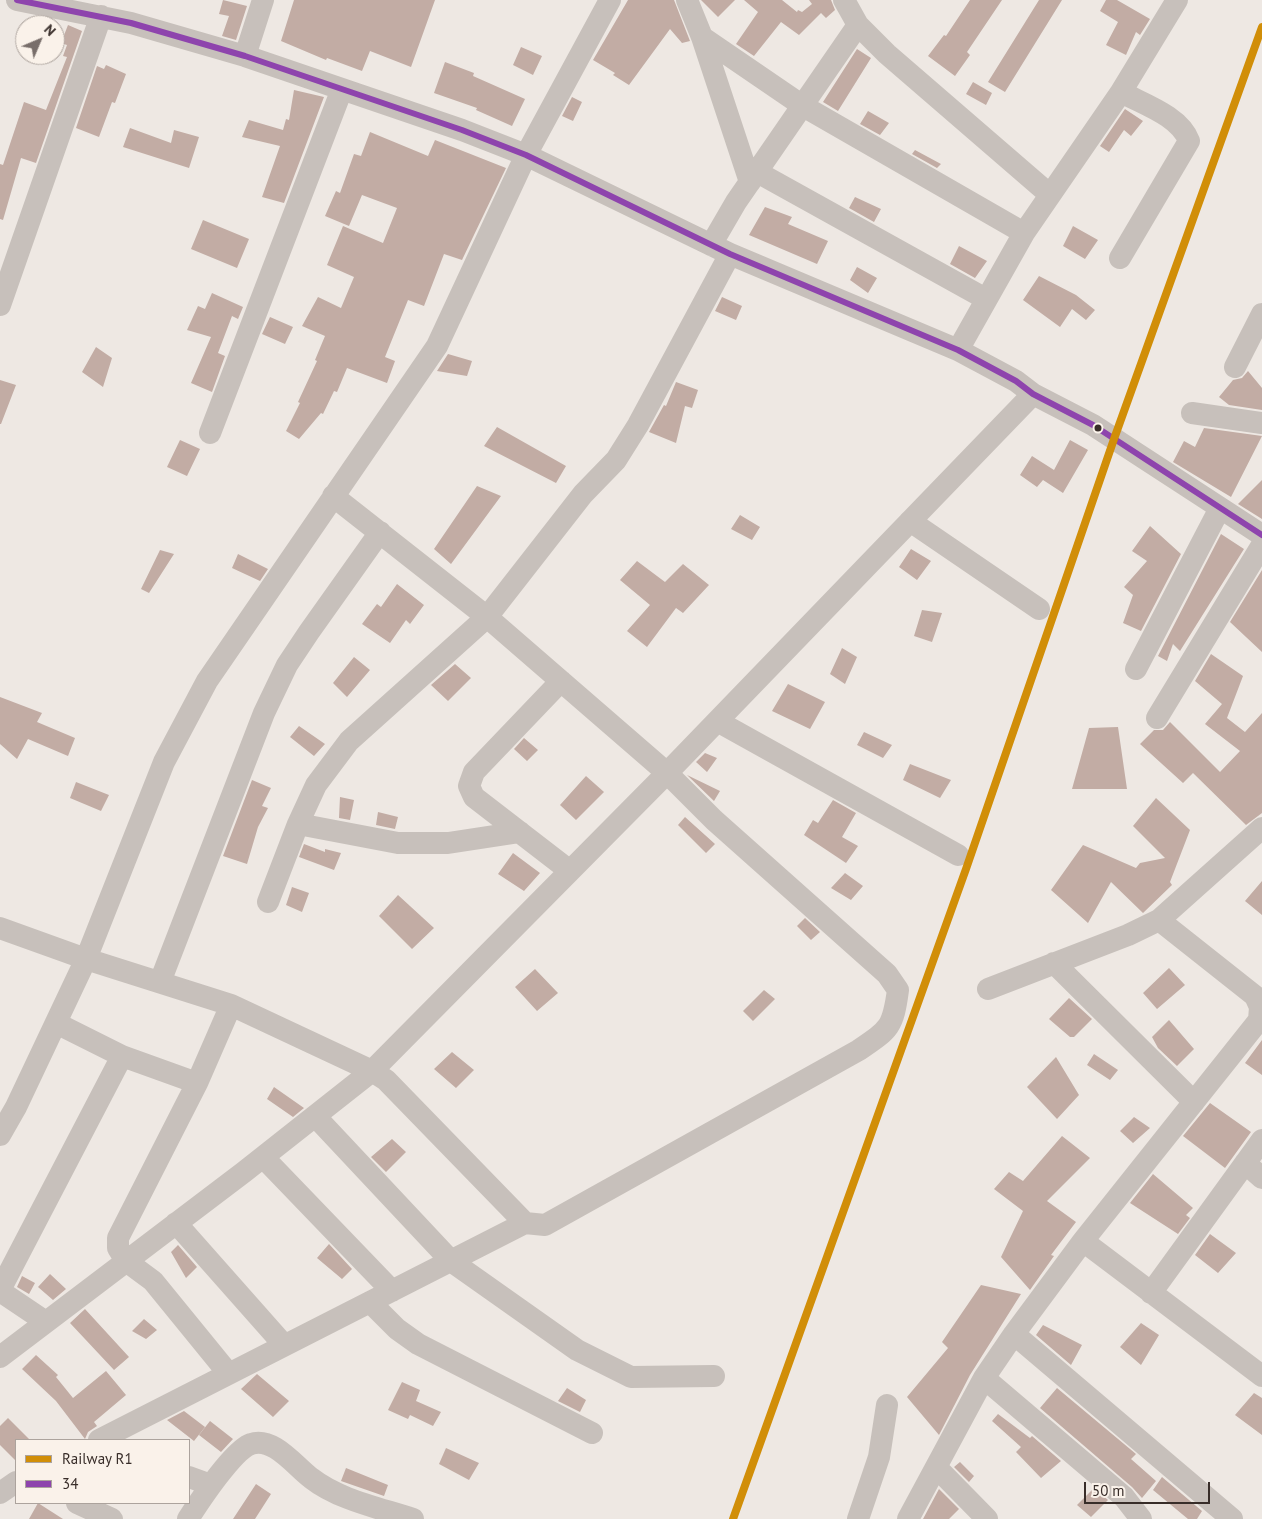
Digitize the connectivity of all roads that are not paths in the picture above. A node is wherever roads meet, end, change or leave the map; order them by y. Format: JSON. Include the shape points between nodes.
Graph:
{"nodes":[{"id":1,"x":17,"y":0,"type":"edge"},
{"id":2,"x":262,"y":0,"type":"edge"},
{"id":3,"x":610,"y":0,"type":"edge"},
{"id":4,"x":687,"y":0,"type":"edge"},
{"id":5,"x":844,"y":0,"type":"edge"},
{"id":6,"x":1177,"y":0,"type":"edge"},
{"id":7,"x":101,"y":16,"type":"junction"},
{"id":8,"x":858,"y":25,"type":"junction"},
{"id":9,"x":702,"y":37,"type":"junction"},
{"id":10,"x":245,"y":56,"type":"junction"},
{"id":11,"x":342,"y":89,"type":"junction"},
{"id":12,"x":1121,"y":92,"type":"junction"},
{"id":13,"x":803,"y":106,"type":"junction"},
{"id":14,"x":526,"y":155,"type":"junction"},
{"id":15,"x":754,"y":177,"type":"junction"},
{"id":16,"x":1049,"y":194,"type":"junction"},
{"id":17,"x":1024,"y":233,"type":"junction"},
{"id":18,"x":720,"y":249,"type":"junction"},
{"id":19,"x":1120,"y":258,"type":"dead end"},
{"id":20,"x":986,"y":299,"type":"junction"},
{"id":21,"x":0,"y":306,"type":"edge"},
{"id":22,"x":1262,"y":314,"type":"edge"},
{"id":23,"x":958,"y":350,"type":"junction"},
{"id":24,"x":1235,"y":367,"type":"dead end"},
{"id":25,"x":1032,"y":394,"type":"junction"},
{"id":26,"x":1192,"y":413,"type":"dead end"},
{"id":27,"x":1262,"y":423,"type":"edge"},
{"id":28,"x":210,"y":433,"type":"dead end"},
{"id":29,"x":333,"y":496,"type":"junction"},
{"id":30,"x":1220,"y":508,"type":"junction"},
{"id":31,"x":910,"y":521,"type":"junction"},
{"id":32,"x":380,"y":532,"type":"junction"},
{"id":33,"x":1262,"y":535,"type":"edge"},
{"id":34,"x":1262,"y":545,"type":"edge"},
{"id":35,"x":1039,"y":609,"type":"dead end"},
{"id":36,"x":487,"y":617,"type":"junction"},
{"id":37,"x":1136,"y":670,"type":"dead end"},
{"id":38,"x":561,"y":681,"type":"junction"},
{"id":39,"x":1157,"y":718,"type":"dead end"},
{"id":40,"x":717,"y":721,"type":"junction"},
{"id":41,"x":667,"y":773,"type":"junction"},
{"id":42,"x":298,"y":824,"type":"junction"},
{"id":43,"x":1262,"y":828,"type":"edge"},
{"id":44,"x":520,"y":832,"type":"junction"},
{"id":45,"x":958,"y":855,"type":"dead end"},
{"id":46,"x":570,"y":871,"type":"junction"},
{"id":47,"x":268,"y":902,"type":"dead end"},
{"id":48,"x":1158,"y":920,"type":"junction"},
{"id":49,"x":0,"y":928,"type":"edge"},
{"id":50,"x":86,"y":959,"type":"junction"},
{"id":51,"x":1054,"y":963,"type":"junction"},
{"id":52,"x":160,"y":982,"type":"junction"},
{"id":53,"x":988,"y":989,"type":"dead end"},
{"id":54,"x":231,"y":1005,"type":"junction"},
{"id":55,"x":56,"y":1023,"type":"junction"},
{"id":56,"x":122,"y":1056,"type":"junction"},
{"id":57,"x":372,"y":1071,"type":"junction"},
{"id":58,"x":197,"y":1082,"type":"junction"},
{"id":59,"x":1194,"y":1102,"type":"junction"},
{"id":60,"x":316,"y":1116,"type":"junction"},
{"id":61,"x":0,"y":1135,"type":"edge"},
{"id":62,"x":1262,"y":1140,"type":"edge"},
{"id":63,"x":263,"y":1157,"type":"junction"},
{"id":64,"x":1245,"y":1163,"type":"junction"},
{"id":65,"x":1262,"y":1178,"type":"edge"},
{"id":66,"x":176,"y":1223,"type":"junction"},
{"id":67,"x":525,"y":1223,"type":"junction"},
{"id":68,"x":1082,"y":1242,"type":"junction"},
{"id":69,"x":126,"y":1261,"type":"junction"},
{"id":70,"x":451,"y":1261,"type":"junction"},
{"id":71,"x":0,"y":1291,"type":"edge"},
{"id":72,"x":392,"y":1291,"type":"junction"},
{"id":73,"x":1151,"y":1293,"type":"junction"},
{"id":74,"x":370,"y":1302,"type":"junction"},
{"id":75,"x":46,"y":1322,"type":"junction"},
{"id":76,"x":1014,"y":1334,"type":"junction"},
{"id":77,"x":284,"y":1345,"type":"junction"},
{"id":78,"x":0,"y":1357,"type":"edge"},
{"id":79,"x":228,"y":1373,"type":"junction"},
{"id":80,"x":714,"y":1376,"type":"dead end"},
{"id":81,"x":1262,"y":1376,"type":"edge"},
{"id":82,"x":984,"y":1378,"type":"junction"},
{"id":83,"x":887,"y":1405,"type":"dead end"},
{"id":84,"x":592,"y":1433,"type":"dead end"},
{"id":85,"x":133,"y":1434,"type":"edge"},
{"id":86,"x":104,"y":1439,"type":"edge"},
{"id":87,"x":936,"y":1467,"type":"junction"},
{"id":88,"x":190,"y":1476,"type":"edge"},
{"id":89,"x":15,"y":1483,"type":"edge"},
{"id":90,"x":211,"y":1485,"type":"junction"},
{"id":91,"x":0,"y":1493,"type":"edge"},
{"id":92,"x":79,"y":1504,"type":"edge"},
{"id":93,"x":112,"y":1519,"type":"edge"},
{"id":94,"x":188,"y":1519,"type":"edge"},
{"id":95,"x":413,"y":1519,"type":"edge"},
{"id":96,"x":858,"y":1519,"type":"edge"},
{"id":97,"x":908,"y":1519,"type":"edge"},
{"id":98,"x":987,"y":1519,"type":"edge"},
{"id":99,"x":1141,"y":1519,"type":"edge"},
{"id":100,"x":1232,"y":1519,"type":"edge"}],
"edges":[{"from":1,"to":7,"type":"street"},
{"from":2,"to":10,"type":"street"},
{"from":3,"to":14,"type":"street"},
{"from":4,"to":9,"type":"street"},
{"from":5,"to":8,"type":"street"},
{"from":6,"to":12,"type":"street"},
{"from":7,"to":10,"type":"street"},
{"from":7,"to":21,"type":"street"},
{"from":8,"to":13,"type":"street"},
{"from":8,"to":16,"type":"street","via":[[887,54]]},
{"from":9,"to":13,"type":"street"},
{"from":9,"to":15,"type":"street"},
{"from":10,"to":11,"type":"street"},
{"from":11,"to":14,"type":"street"},
{"from":11,"to":28,"type":"street"},
{"from":12,"to":16,"type":"street"},
{"from":12,"to":19,"type":"street","via":[[1177,123],[1189,141]]},
{"from":13,"to":15,"type":"street"},
{"from":13,"to":17,"type":"street"},
{"from":14,"to":18,"type":"street"},
{"from":14,"to":29,"type":"street","via":[[438,346]]},
{"from":15,"to":18,"type":"street"},
{"from":15,"to":20,"type":"street"},
{"from":16,"to":17,"type":"street"},
{"from":17,"to":20,"type":"street"},
{"from":18,"to":23,"type":"street"},
{"from":18,"to":36,"type":"street","via":[[638,425],[616,460],[583,494]]},
{"from":20,"to":23,"type":"street"},
{"from":22,"to":24,"type":"street"},
{"from":23,"to":25,"type":"street"},
{"from":25,"to":30,"type":"street","via":[[1093,425]]},
{"from":25,"to":31,"type":"street"},
{"from":26,"to":27,"type":"street"},
{"from":29,"to":32,"type":"street"},
{"from":29,"to":50,"type":"street","via":[[203,689],[164,762]]},
{"from":30,"to":33,"type":"street"},
{"from":30,"to":37,"type":"street"},
{"from":31,"to":35,"type":"street"},
{"from":31,"to":40,"type":"street"},
{"from":32,"to":36,"type":"street"},
{"from":32,"to":52,"type":"street","via":[[287,665],[264,713]]},
{"from":34,"to":39,"type":"street"},
{"from":36,"to":38,"type":"street"},
{"from":36,"to":42,"type":"street","via":[[349,741],[316,785]]},
{"from":38,"to":41,"type":"street"},
{"from":38,"to":44,"type":"street","via":[[474,772],[469,786],[474,797]]},
{"from":40,"to":41,"type":"street"},
{"from":40,"to":45,"type":"street"},
{"from":41,"to":46,"type":"street"},
{"from":41,"to":67,"type":"street","via":[[714,820],[887,974],[898,990],[894,1016],[886,1032],[859,1050],[545,1225]]},
{"from":42,"to":44,"type":"street","via":[[398,843],[448,843]]},
{"from":42,"to":47,"type":"street"},
{"from":43,"to":48,"type":"street"},
{"from":44,"to":46,"type":"street"},
{"from":46,"to":57,"type":"street"},
{"from":48,"to":51,"type":"street"},
{"from":48,"to":59,"type":"street","via":[[1255,996],[1260,1007],[1259,1020]]},
{"from":49,"to":50,"type":"street"},
{"from":50,"to":52,"type":"street"},
{"from":50,"to":55,"type":"street"},
{"from":51,"to":53,"type":"street"},
{"from":51,"to":59,"type":"street"},
{"from":52,"to":54,"type":"street"},
{"from":54,"to":57,"type":"street"},
{"from":54,"to":58,"type":"street"},
{"from":55,"to":56,"type":"street"},
{"from":55,"to":61,"type":"street"},
{"from":56,"to":58,"type":"street"},
{"from":56,"to":71,"type":"street"},
{"from":57,"to":60,"type":"street"},
{"from":57,"to":67,"type":"street","via":[[386,1080]]},
{"from":58,"to":69,"type":"street","via":[[118,1238],[118,1248]]},
{"from":59,"to":68,"type":"street"},
{"from":60,"to":63,"type":"street"},
{"from":60,"to":70,"type":"street"},
{"from":62,"to":64,"type":"street"},
{"from":63,"to":66,"type":"street"},
{"from":63,"to":72,"type":"street"},
{"from":64,"to":65,"type":"street"},
{"from":64,"to":73,"type":"street"},
{"from":66,"to":69,"type":"street"},
{"from":66,"to":77,"type":"street"},
{"from":67,"to":70,"type":"street"},
{"from":68,"to":73,"type":"street"},
{"from":68,"to":76,"type":"street"},
{"from":69,"to":75,"type":"street"},
{"from":69,"to":79,"type":"street","via":[[152,1281]]},
{"from":70,"to":72,"type":"street"},
{"from":70,"to":80,"type":"street","via":[[577,1350],[615,1371],[631,1377]]},
{"from":71,"to":75,"type":"street"},
{"from":72,"to":74,"type":"street"},
{"from":73,"to":81,"type":"street"},
{"from":74,"to":77,"type":"street"},
{"from":74,"to":84,"type":"street","via":[[397,1329],[418,1344]]},
{"from":75,"to":78,"type":"street"},
{"from":76,"to":82,"type":"street"},
{"from":76,"to":100,"type":"street"},
{"from":77,"to":79,"type":"street"},
{"from":79,"to":85,"type":"street"},
{"from":82,"to":87,"type":"street"},
{"from":82,"to":99,"type":"street","via":[[1124,1496]]},
{"from":83,"to":96,"type":"street","via":[[878,1457]]},
{"from":85,"to":86,"type":"street"},
{"from":87,"to":97,"type":"street"},
{"from":87,"to":98,"type":"street"},
{"from":88,"to":90,"type":"street"},
{"from":89,"to":91,"type":"street"},
{"from":90,"to":94,"type":"street"},
{"from":90,"to":95,"type":"street","via":[[243,1448],[262,1443],[274,1447],[329,1489]]},
{"from":92,"to":93,"type":"street"}]}
